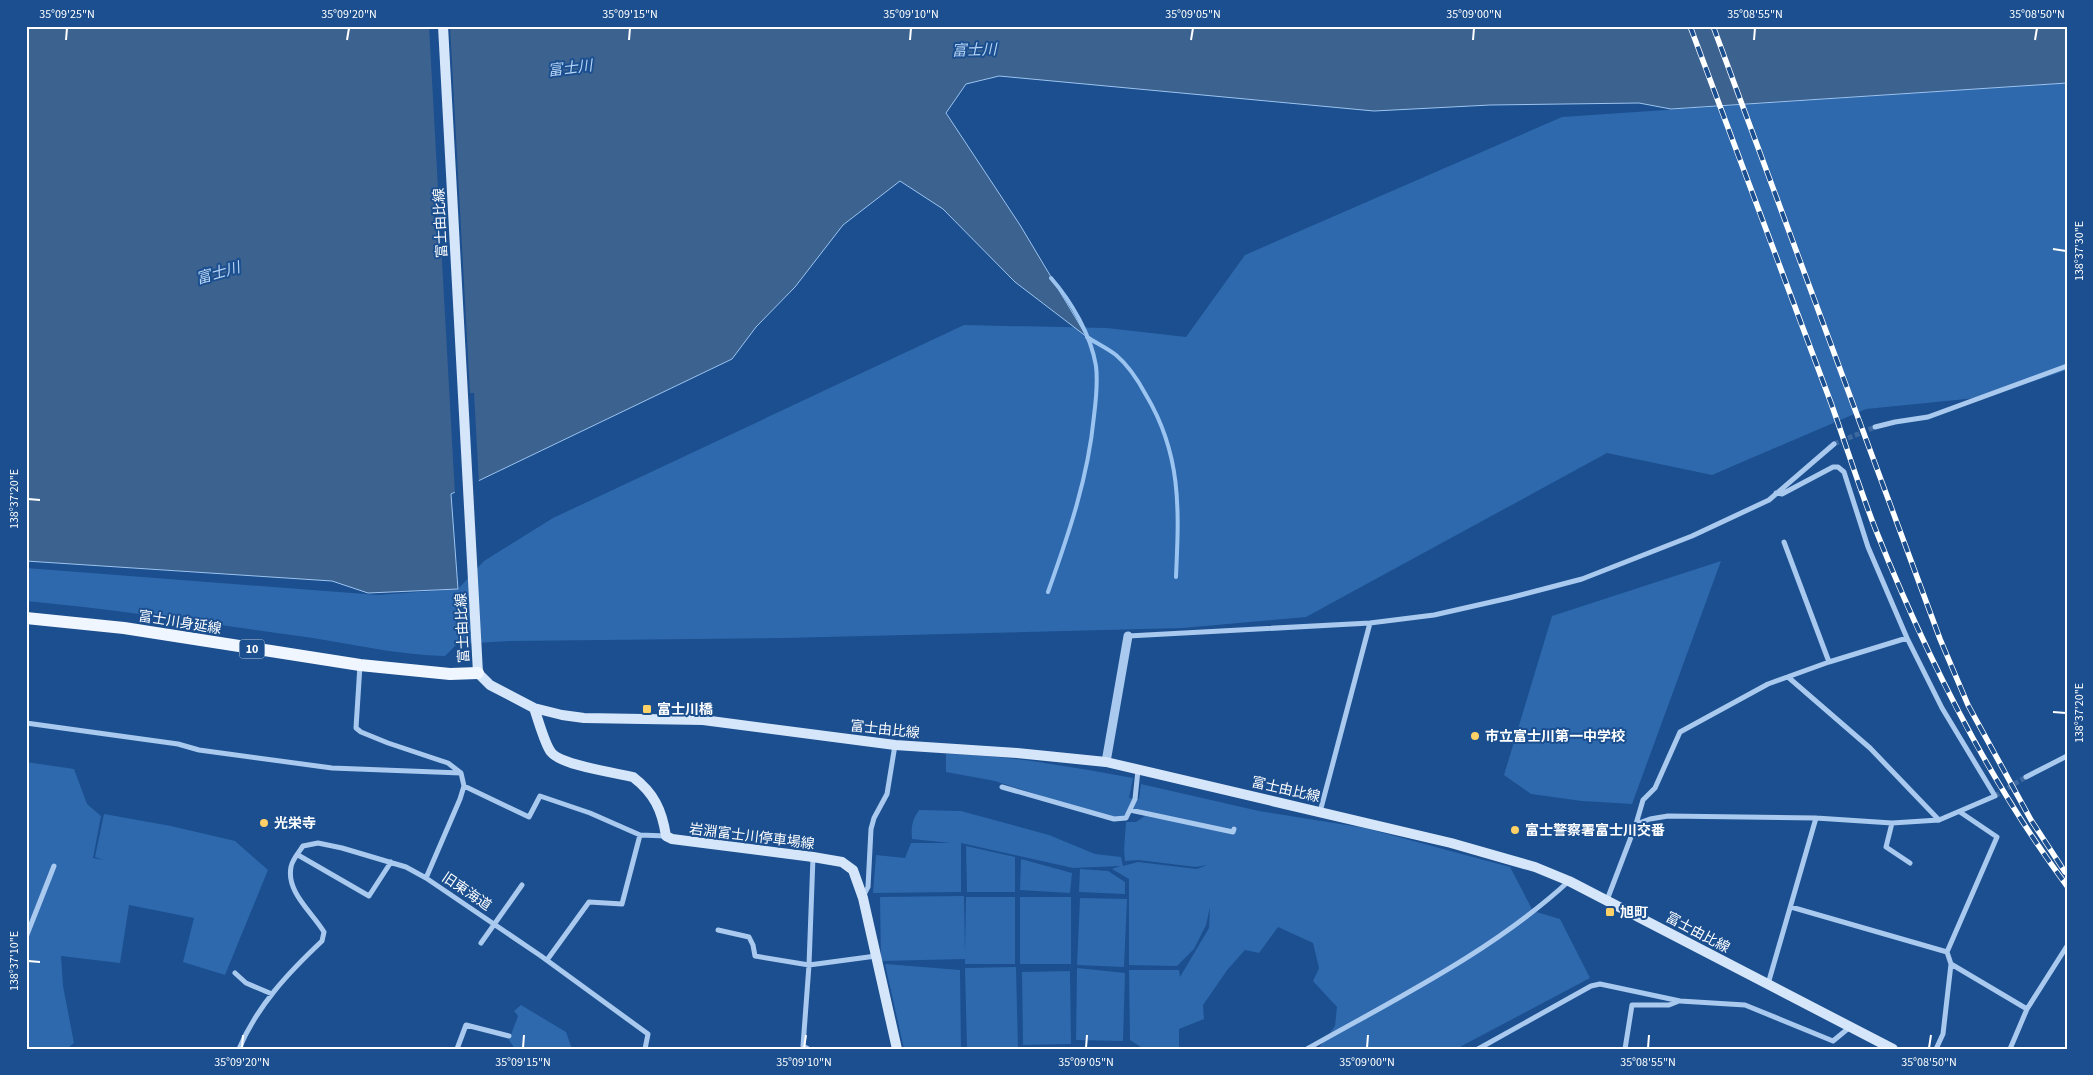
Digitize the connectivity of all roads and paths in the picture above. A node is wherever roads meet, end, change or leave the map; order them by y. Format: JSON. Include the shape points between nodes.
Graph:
{"nodes":[{"id":1,"x":443,"y":26,"type":"edge"},
{"id":2,"x":2067,"y":366,"type":"edge"},
{"id":3,"x":1875,"y":427,"type":"tunnel mouth"},
{"id":4,"x":1834,"y":444,"type":"tunnel mouth"},
{"id":5,"x":1776,"y":493,"type":"junction"},
{"id":6,"x":1784,"y":542,"type":"dead end"},
{"id":7,"x":26,"y":618,"type":"edge"},
{"id":8,"x":1370,"y":623,"type":"junction"},
{"id":9,"x":1128,"y":636,"type":"joint"},
{"id":10,"x":1907,"y":638,"type":"junction"},
{"id":11,"x":1829,"y":662,"type":"junction"},
{"id":12,"x":360,"y":665,"type":"junction"},
{"id":13,"x":478,"y":673,"type":"junction"},
{"id":14,"x":1788,"y":677,"type":"junction"},
{"id":15,"x":534,"y":708,"type":"junction"},
{"id":16,"x":26,"y":723,"type":"edge"},
{"id":17,"x":895,"y":745,"type":"junction"},
{"id":18,"x":2067,"y":756,"type":"edge"},
{"id":19,"x":1106,"y":762,"type":"junction"},
{"id":20,"x":1138,"y":769,"type":"junction"},
{"id":21,"x":461,"y":773,"type":"junction"},
{"id":22,"x":2026,"y":777,"type":"tunnel mouth"},
{"id":23,"x":464,"y":786,"type":"junction"},
{"id":24,"x":1002,"y":787,"type":"dead end"},
{"id":25,"x":1130,"y":810,"type":"junction"},
{"id":26,"x":1320,"y":812,"type":"junction"},
{"id":27,"x":1960,"y":812,"type":"junction"},
{"id":28,"x":1816,"y":818,"type":"junction"},
{"id":29,"x":1939,"y":820,"type":"junction"},
{"id":30,"x":1892,"y":822,"type":"junction"},
{"id":31,"x":1636,"y":824,"type":"junction"},
{"id":32,"x":1234,"y":828,"type":"dead end"},
{"id":33,"x":640,"y":835,"type":"junction"},
{"id":34,"x":666,"y":836,"type":"junction"},
{"id":35,"x":298,"y":855,"type":"junction"},
{"id":36,"x":813,"y":857,"type":"junction"},
{"id":37,"x":391,"y":862,"type":"junction"},
{"id":38,"x":1910,"y":863,"type":"dead end"},
{"id":39,"x":54,"y":866,"type":"dead end"},
{"id":40,"x":426,"y":878,"type":"junction"},
{"id":41,"x":1569,"y":881,"type":"junction"},
{"id":42,"x":522,"y":885,"type":"dead end"},
{"id":43,"x":863,"y":898,"type":"junction"},
{"id":44,"x":1607,"y":900,"type":"junction"},
{"id":45,"x":1791,"y":907,"type":"junction"},
{"id":46,"x":496,"y":924,"type":"junction"},
{"id":47,"x":718,"y":930,"type":"dead end"},
{"id":48,"x":26,"y":937,"type":"edge"},
{"id":49,"x":481,"y":943,"type":"dead end"},
{"id":50,"x":2067,"y":946,"type":"edge"},
{"id":51,"x":1947,"y":952,"type":"junction"},
{"id":52,"x":876,"y":956,"type":"junction"},
{"id":53,"x":547,"y":960,"type":"junction"},
{"id":54,"x":1951,"y":964,"type":"junction"},
{"id":55,"x":809,"y":965,"type":"junction"},
{"id":56,"x":235,"y":973,"type":"dead end"},
{"id":57,"x":1768,"y":984,"type":"junction"},
{"id":58,"x":272,"y":994,"type":"junction"},
{"id":59,"x":1680,"y":1001,"type":"junction"},
{"id":60,"x":2027,"y":1009,"type":"junction"},
{"id":61,"x":1850,"y":1026,"type":"junction"},
{"id":62,"x":509,"y":1036,"type":"dead end"},
{"id":63,"x":239,"y":1049,"type":"edge"},
{"id":64,"x":457,"y":1049,"type":"edge"},
{"id":65,"x":645,"y":1049,"type":"edge"},
{"id":66,"x":808,"y":1049,"type":"edge"},
{"id":67,"x":897,"y":1049,"type":"edge"},
{"id":68,"x":1307,"y":1049,"type":"edge"},
{"id":69,"x":1478,"y":1049,"type":"edge"},
{"id":70,"x":1625,"y":1049,"type":"edge"},
{"id":71,"x":1892,"y":1049,"type":"edge"},
{"id":72,"x":1936,"y":1049,"type":"edge"},
{"id":73,"x":2010,"y":1049,"type":"edge"}],
"edges":[{"from":1,"to":13,"type":"main road","name":"富士由比線"},
{"from":2,"to":3,"type":"street","via":[[1928,417]]},
{"from":4,"to":5,"type":"street"},
{"from":5,"to":8,"type":"street","via":[[1769,500],[1692,536],[1582,578],[1459,610]]},
{"from":5,"to":10,"type":"street","via":[[1782,494],[1833,466],[1844,472],[1868,547]]},
{"from":6,"to":11,"type":"street"},
{"from":7,"to":12,"type":"main road","name":"富士川身延線","number":"10","via":[[124,628]]},
{"from":8,"to":9,"type":"street"},
{"from":8,"to":26,"type":"street"},
{"from":9,"to":19,"type":"street"},
{"from":10,"to":11,"type":"street"},
{"from":10,"to":27,"type":"street","via":[[1942,708],[1995,796]]},
{"from":11,"to":14,"type":"street"},
{"from":12,"to":13,"type":"main road","name":"富士川身延線","number":"10","via":[[450,674]]},
{"from":12,"to":21,"type":"street","via":[[356,728],[448,763]]},
{"from":13,"to":15,"type":"main road","name":"富士由比線","via":[[490,685]]},
{"from":14,"to":29,"type":"street","via":[[1870,748]]},
{"from":14,"to":31,"type":"street","via":[[1745,695],[1680,732],[1655,788],[1643,800]]},
{"from":15,"to":17,"type":"main road","name":"富士由比線","via":[[584,718],[703,720]]},
{"from":15,"to":34,"type":"main road","via":[[550,752],[558,758],[633,777],[658,805]]},
{"from":16,"to":21,"type":"street","via":[[332,768]]},
{"from":17,"to":19,"type":"main road","name":"富士由比線"},
{"from":17,"to":43,"type":"street","via":[[887,794],[871,829],[868,887]]},
{"from":18,"to":22,"type":"street"},
{"from":19,"to":20,"type":"main road","name":"富士由比線"},
{"from":20,"to":25,"type":"street","via":[[1135,799]]},
{"from":20,"to":26,"type":"main road","name":"富士由比線"},
{"from":21,"to":23,"type":"street"},
{"from":23,"to":33,"type":"street","via":[[530,817],[540,796]]},
{"from":23,"to":40,"type":"street","name":"旧東海道"},
{"from":24,"to":25,"type":"street","via":[[1114,819],[1126,818]]},
{"from":25,"to":32,"type":"street","via":[[1233,832]]},
{"from":26,"to":41,"type":"main road","name":"富士由比線","via":[[1451,843],[1536,867]]},
{"from":27,"to":29,"type":"street"},
{"from":27,"to":51,"type":"street","via":[[1997,837]]},
{"from":28,"to":30,"type":"street"},
{"from":28,"to":31,"type":"street","via":[[1668,816]]},
{"from":28,"to":45,"type":"street"},
{"from":29,"to":30,"type":"street"},
{"from":30,"to":38,"type":"street","via":[[1886,847]]},
{"from":31,"to":44,"type":"street"},
{"from":33,"to":34,"type":"street"},
{"from":33,"to":53,"type":"street","via":[[622,904],[589,902]]},
{"from":34,"to":36,"type":"main road","name":"岩淵富士川停車場線","via":[[680,841]]},
{"from":35,"to":37,"type":"street","via":[[302,846],[318,843]]},
{"from":35,"to":37,"type":"street","via":[[369,896]]},
{"from":35,"to":58,"type":"street","via":[[291,865],[293,887],[324,932],[322,941]]},
{"from":36,"to":43,"type":"main road","name":"岩淵富士川停車場線","via":[[842,862],[853,870]]},
{"from":36,"to":55,"type":"street"},
{"from":37,"to":40,"type":"street","via":[[406,866]]},
{"from":39,"to":48,"type":"street"},
{"from":40,"to":46,"type":"street","name":"旧東海道"},
{"from":41,"to":44,"type":"main road","name":"富士由比線"},
{"from":41,"to":68,"type":"street","via":[[1548,901],[1494,940]]},
{"from":42,"to":46,"type":"street"},
{"from":43,"to":52,"type":"main road","name":"岩淵富士川停車場線"},
{"from":44,"to":57,"type":"main road","name":"富士由比線"},
{"from":45,"to":51,"type":"street"},
{"from":45,"to":57,"type":"street"},
{"from":46,"to":49,"type":"street"},
{"from":46,"to":53,"type":"street","name":"旧東海道"},
{"from":47,"to":55,"type":"street","via":[[748,937],[755,956]]},
{"from":50,"to":60,"type":"street"},
{"from":51,"to":54,"type":"street"},
{"from":52,"to":55,"type":"street"},
{"from":52,"to":67,"type":"main road","name":"岩淵富士川停車場線"},
{"from":53,"to":65,"type":"street","name":"旧東海道","via":[[648,1034]]},
{"from":54,"to":60,"type":"street"},
{"from":54,"to":72,"type":"street","via":[[1943,1034]]},
{"from":55,"to":66,"type":"street","via":[[803,1046]]},
{"from":56,"to":58,"type":"street","via":[[246,983]]},
{"from":57,"to":61,"type":"main road","name":"富士由比線"},
{"from":58,"to":63,"type":"street","via":[[248,1028]]},
{"from":59,"to":61,"type":"street","via":[[1745,1005],[1833,1041]]},
{"from":59,"to":69,"type":"street","via":[[1611,985],[1591,986]]},
{"from":59,"to":70,"type":"street","via":[[1632,1005]]},
{"from":60,"to":73,"type":"street"},
{"from":61,"to":71,"type":"main road","name":"富士由比線"},
{"from":62,"to":64,"type":"street","via":[[466,1025]]}]}
